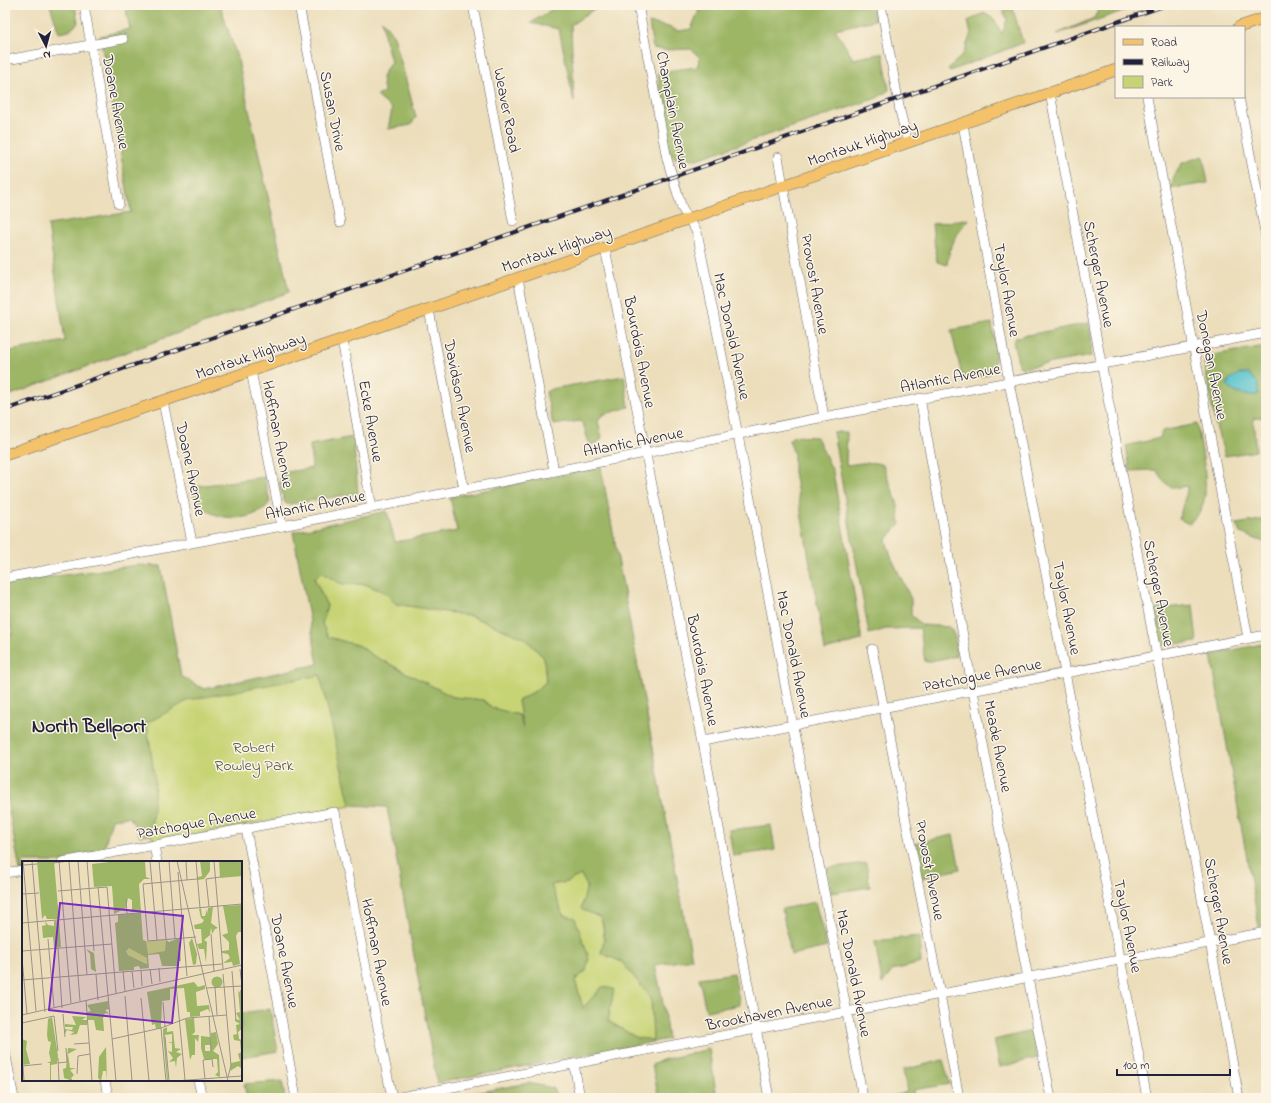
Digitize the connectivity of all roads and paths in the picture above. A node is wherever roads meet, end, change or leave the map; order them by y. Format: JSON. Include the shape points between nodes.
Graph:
{"nodes":[{"id":1,"x":84,"y":5,"type":"edge"},
{"id":2,"x":299,"y":5,"type":"edge"},
{"id":3,"x":473,"y":5,"type":"edge"},
{"id":4,"x":638,"y":5,"type":"edge"},
{"id":5,"x":881,"y":5,"type":"edge"},
{"id":6,"x":1266,"y":18,"type":"edge"},
{"id":7,"x":1242,"y":26,"type":"edge"},
{"id":8,"x":123,"y":39,"type":"dead end"},
{"id":9,"x":92,"y":45,"type":"junction"},
{"id":10,"x":12,"y":59,"type":"dead end"},
{"id":11,"x":1115,"y":70,"type":"edge"},
{"id":12,"x":1050,"y":93,"type":"junction"},
{"id":13,"x":1147,"y":98,"type":"edge"},
{"id":14,"x":1239,"y":98,"type":"edge"},
{"id":15,"x":963,"y":124,"type":"junction"},
{"id":16,"x":908,"y":143,"type":"junction"},
{"id":17,"x":778,"y":157,"type":"dead end"},
{"id":18,"x":783,"y":186,"type":"junction"},
{"id":19,"x":119,"y":204,"type":"dead end"},
{"id":20,"x":689,"y":219,"type":"junction"},
{"id":21,"x":514,"y":221,"type":"dead end"},
{"id":22,"x":340,"y":222,"type":"dead end"},
{"id":23,"x":1266,"y":237,"type":"edge"},
{"id":24,"x":605,"y":248,"type":"junction"},
{"id":25,"x":518,"y":278,"type":"junction"},
{"id":26,"x":429,"y":310,"type":"junction"},
{"id":27,"x":1266,"y":333,"type":"edge"},
{"id":28,"x":342,"y":340,"type":"junction"},
{"id":29,"x":1195,"y":346,"type":"junction"},
{"id":30,"x":1102,"y":364,"type":"junction"},
{"id":31,"x":251,"y":372,"type":"junction"},
{"id":32,"x":1009,"y":382,"type":"junction"},
{"id":33,"x":920,"y":398,"type":"junction"},
{"id":34,"x":163,"y":402,"type":"junction"},
{"id":35,"x":824,"y":417,"type":"junction"},
{"id":36,"x":738,"y":435,"type":"junction"},
{"id":37,"x":646,"y":454,"type":"junction"},
{"id":38,"x":5,"y":455,"type":"edge"},
{"id":39,"x":554,"y":471,"type":"junction"},
{"id":40,"x":464,"y":489,"type":"junction"},
{"id":41,"x":372,"y":508,"type":"junction"},
{"id":42,"x":282,"y":526,"type":"junction"},
{"id":43,"x":192,"y":542,"type":"junction"},
{"id":44,"x":5,"y":578,"type":"edge"},
{"id":45,"x":1266,"y":635,"type":"edge"},
{"id":46,"x":1248,"y":638,"type":"junction"},
{"id":47,"x":872,"y":649,"type":"dead end"},
{"id":48,"x":1157,"y":657,"type":"junction"},
{"id":49,"x":1065,"y":674,"type":"junction"},
{"id":50,"x":972,"y":691,"type":"junction"},
{"id":51,"x":883,"y":708,"type":"junction"},
{"id":52,"x":794,"y":726,"type":"junction"},
{"id":53,"x":703,"y":742,"type":"junction"},
{"id":54,"x":335,"y":812,"type":"joint"},
{"id":55,"x":246,"y":829,"type":"junction"},
{"id":56,"x":154,"y":845,"type":"junction"},
{"id":57,"x":67,"y":861,"type":"edge"},
{"id":58,"x":157,"y":861,"type":"edge"},
{"id":59,"x":22,"y":870,"type":"edge"},
{"id":60,"x":5,"y":873,"type":"edge"},
{"id":61,"x":1266,"y":932,"type":"edge"},
{"id":62,"x":1210,"y":943,"type":"junction"},
{"id":63,"x":1121,"y":960,"type":"junction"},
{"id":64,"x":1029,"y":977,"type":"junction"},
{"id":65,"x":940,"y":994,"type":"junction"},
{"id":66,"x":846,"y":1012,"type":"junction"},
{"id":67,"x":757,"y":1029,"type":"junction"},
{"id":68,"x":5,"y":1051,"type":"edge"},
{"id":69,"x":574,"y":1064,"type":"junction"},
{"id":70,"x":105,"y":1081,"type":"edge"},
{"id":71,"x":198,"y":1081,"type":"edge"},
{"id":72,"x":14,"y":1098,"type":"edge"},
{"id":73,"x":108,"y":1098,"type":"edge"},
{"id":74,"x":202,"y":1098,"type":"edge"},
{"id":75,"x":296,"y":1098,"type":"edge"},
{"id":76,"x":392,"y":1098,"type":"edge"},
{"id":77,"x":395,"y":1098,"type":"edge"},
{"id":78,"x":580,"y":1098,"type":"edge"},
{"id":79,"x":769,"y":1098,"type":"edge"},
{"id":80,"x":863,"y":1098,"type":"edge"},
{"id":81,"x":959,"y":1098,"type":"edge"},
{"id":82,"x":1051,"y":1098,"type":"edge"},
{"id":83,"x":1147,"y":1098,"type":"edge"},
{"id":84,"x":1239,"y":1098,"type":"edge"}],
"edges":[{"from":1,"to":9,"type":"street","name":"Doane Avenue"},
{"from":2,"to":22,"type":"street","name":"Susan Drive"},
{"from":3,"to":21,"type":"street","name":"Weaver Road"},
{"from":4,"to":20,"type":"street","name":"Champlain Avenue","via":[[667,159],[682,208]]},
{"from":5,"to":16,"type":"street"},
{"from":6,"to":7,"type":"main road"},
{"from":8,"to":9,"type":"street"},
{"from":9,"to":10,"type":"street"},
{"from":9,"to":19,"type":"street","name":"Doane Avenue"},
{"from":11,"to":12,"type":"main road","name":"Montauk Highway"},
{"from":12,"to":15,"type":"main road","name":"Montauk Highway"},
{"from":12,"to":30,"type":"street","name":"Scherger Avenue"},
{"from":13,"to":29,"type":"street","name":"Donegan Avenue"},
{"from":14,"to":23,"type":"street"},
{"from":15,"to":16,"type":"main road","name":"Montauk Highway"},
{"from":15,"to":32,"type":"street","name":"Taylor Avenue"},
{"from":16,"to":18,"type":"main road","name":"Montauk Highway"},
{"from":17,"to":18,"type":"street","name":"Provost Avenue"},
{"from":18,"to":20,"type":"main road","name":"Montauk Highway"},
{"from":18,"to":35,"type":"street","name":"Provost Avenue"},
{"from":20,"to":24,"type":"main road","name":"Montauk Highway"},
{"from":20,"to":36,"type":"street","name":"Mac Donald Avenue","via":[[697,232]]},
{"from":24,"to":25,"type":"main road","name":"Montauk Highway"},
{"from":24,"to":37,"type":"street","name":"Bourdois Avenue"},
{"from":25,"to":26,"type":"main road","name":"Montauk Highway"},
{"from":25,"to":39,"type":"street"},
{"from":26,"to":28,"type":"main road","name":"Montauk Highway"},
{"from":26,"to":40,"type":"street","name":"Davidson Avenue"},
{"from":27,"to":29,"type":"street","name":"Atlantic Avenue"},
{"from":28,"to":31,"type":"main road","name":"Montauk Highway"},
{"from":28,"to":41,"type":"street","name":"Ecke Avenue"},
{"from":29,"to":30,"type":"street","name":"Atlantic Avenue"},
{"from":29,"to":46,"type":"street","name":"Donegan Avenue"},
{"from":30,"to":32,"type":"street","name":"Atlantic Avenue"},
{"from":30,"to":48,"type":"street","name":"Scherger Avenue"},
{"from":31,"to":34,"type":"main road","name":"Montauk Highway"},
{"from":31,"to":42,"type":"street","name":"Hoffman Avenue"},
{"from":32,"to":33,"type":"street","name":"Atlantic Avenue"},
{"from":32,"to":49,"type":"street","name":"Taylor Avenue"},
{"from":33,"to":35,"type":"street","name":"Atlantic Avenue"},
{"from":33,"to":50,"type":"street","name":"Meade Avenue"},
{"from":34,"to":38,"type":"main road","name":"Montauk Highway"},
{"from":34,"to":43,"type":"street","name":"Doane Avenue"},
{"from":35,"to":36,"type":"street","name":"Atlantic Avenue"},
{"from":36,"to":37,"type":"street","name":"Atlantic Avenue"},
{"from":36,"to":52,"type":"street","name":"Mac Donald Avenue"},
{"from":37,"to":39,"type":"street","name":"Atlantic Avenue"},
{"from":37,"to":53,"type":"street","name":"Bourdois Avenue"},
{"from":39,"to":40,"type":"street","name":"Atlantic Avenue"},
{"from":40,"to":41,"type":"street","name":"Atlantic Avenue"},
{"from":41,"to":42,"type":"street","name":"Atlantic Avenue"},
{"from":42,"to":43,"type":"street","name":"Atlantic Avenue"},
{"from":43,"to":44,"type":"street","name":"Atlantic Avenue"},
{"from":45,"to":46,"type":"street","name":"Patchogue Avenue"},
{"from":46,"to":48,"type":"street","name":"Patchogue Avenue"},
{"from":47,"to":51,"type":"street","name":"Provost Avenue"},
{"from":48,"to":49,"type":"street","name":"Patchogue Avenue"},
{"from":48,"to":62,"type":"street","name":"Scherger Avenue"},
{"from":49,"to":50,"type":"street","name":"Patchogue Avenue"},
{"from":49,"to":63,"type":"street","name":"Taylor Avenue"},
{"from":50,"to":51,"type":"street","name":"Patchogue Avenue"},
{"from":50,"to":64,"type":"street","name":"Meade Avenue"},
{"from":51,"to":52,"type":"street","name":"Patchogue Avenue"},
{"from":51,"to":65,"type":"street","name":"Provost Avenue"},
{"from":52,"to":53,"type":"street","name":"Patchogue Avenue"},
{"from":52,"to":66,"type":"street","name":"Mac Donald Avenue"},
{"from":53,"to":67,"type":"street","name":"Bourdois Avenue"},
{"from":54,"to":55,"type":"street","name":"Patchogue Avenue"},
{"from":54,"to":76,"type":"street","name":"Hoffman Avenue"},
{"from":55,"to":56,"type":"street","name":"Patchogue Avenue"},
{"from":55,"to":75,"type":"street","name":"Doane Avenue"},
{"from":56,"to":57,"type":"street","name":"Patchogue Avenue"},
{"from":56,"to":58,"type":"street"},
{"from":59,"to":60,"type":"street"},
{"from":61,"to":62,"type":"street","name":"Brookhaven Avenue"},
{"from":62,"to":63,"type":"street","name":"Brookhaven Avenue"},
{"from":62,"to":84,"type":"street","name":"Scherger Avenue"},
{"from":63,"to":64,"type":"street","name":"Brookhaven Avenue"},
{"from":63,"to":83,"type":"street","name":"Taylor Avenue"},
{"from":64,"to":65,"type":"street","name":"Brookhaven Avenue"},
{"from":64,"to":82,"type":"street","name":"Meade Avenue"},
{"from":65,"to":66,"type":"street","name":"Brookhaven Avenue"},
{"from":65,"to":81,"type":"street","name":"Provost Avenue"},
{"from":66,"to":67,"type":"street","name":"Brookhaven Avenue"},
{"from":66,"to":80,"type":"street","name":"Mac Donald Avenue"},
{"from":67,"to":69,"type":"street","name":"Brookhaven Avenue"},
{"from":67,"to":79,"type":"street","name":"Bourdois Avenue"},
{"from":68,"to":72,"type":"street"},
{"from":69,"to":77,"type":"street","name":"Brookhaven Avenue"},
{"from":69,"to":78,"type":"street"},
{"from":70,"to":73,"type":"street"},
{"from":71,"to":74,"type":"street"}]}
